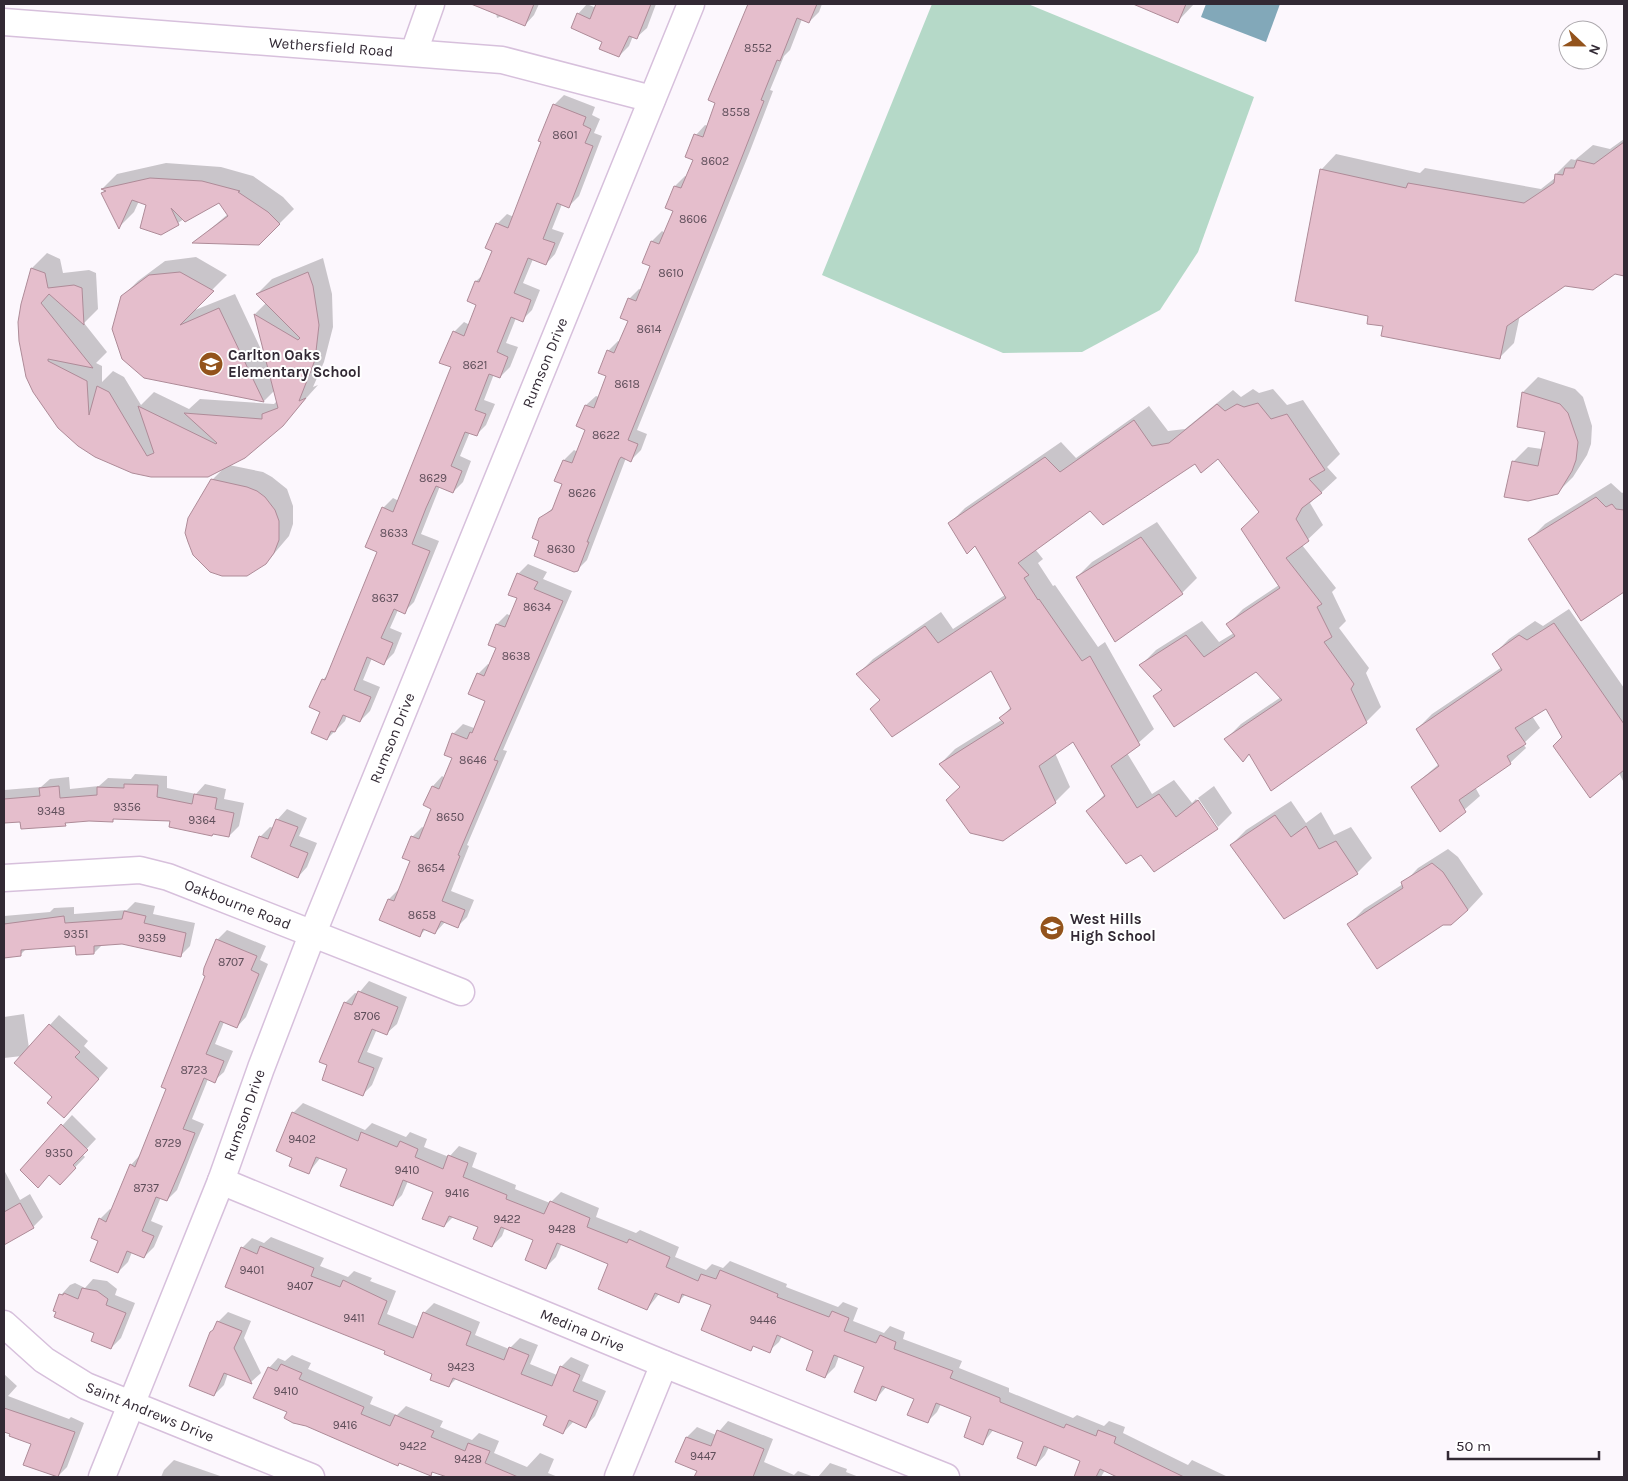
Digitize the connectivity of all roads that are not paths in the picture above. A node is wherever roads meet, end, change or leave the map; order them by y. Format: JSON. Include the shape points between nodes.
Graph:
{"nodes":[{"id":1,"x":431,"y":4,"type":"edge"},
{"id":2,"x":691,"y":4,"type":"edge"},
{"id":3,"x":4,"y":22,"type":"edge"},
{"id":4,"x":414,"y":52,"type":"junction"},
{"id":5,"x":652,"y":100,"type":"junction"},
{"id":6,"x":4,"y":878,"type":"edge"},
{"id":7,"x":312,"y":935,"type":"junction"},
{"id":8,"x":461,"y":992,"type":"dead end"},
{"id":9,"x":221,"y":1182,"type":"junction"},
{"id":10,"x":4,"y":1324,"type":"edge"},
{"id":11,"x":664,"y":1364,"type":"junction"},
{"id":12,"x":132,"y":1404,"type":"junction"},
{"id":13,"x":102,"y":1477,"type":"edge"},
{"id":14,"x":311,"y":1477,"type":"edge"},
{"id":15,"x":618,"y":1477,"type":"edge"},
{"id":16,"x":946,"y":1477,"type":"edge"}],
"edges":[{"from":1,"to":4,"type":"street"},
{"from":2,"to":5,"type":"street","name":"Rumson Drive"},
{"from":3,"to":4,"type":"street","name":"Wethersfield Road"},
{"from":4,"to":5,"type":"street","name":"Wethersfield Road","via":[[502,60]]},
{"from":5,"to":7,"type":"street","name":"Rumson Drive"},
{"from":6,"to":7,"type":"street","name":"Oakbourne Road","via":[[140,870],[168,877]]},
{"from":7,"to":8,"type":"street","name":"Oakbourne Road"},
{"from":7,"to":9,"type":"street","name":"Rumson Drive"},
{"from":9,"to":11,"type":"street","name":"Medina Drive"},
{"from":9,"to":12,"type":"street","name":"Rumson Drive"},
{"from":10,"to":12,"type":"street","name":"Saint Andrews Drive","via":[[25,1345],[65,1374]]},
{"from":11,"to":15,"type":"street"},
{"from":11,"to":16,"type":"street","name":"Medina Drive"},
{"from":12,"to":13,"type":"street","name":"Rumson Drive"},
{"from":12,"to":14,"type":"street","name":"Saint Andrews Drive"}]}
